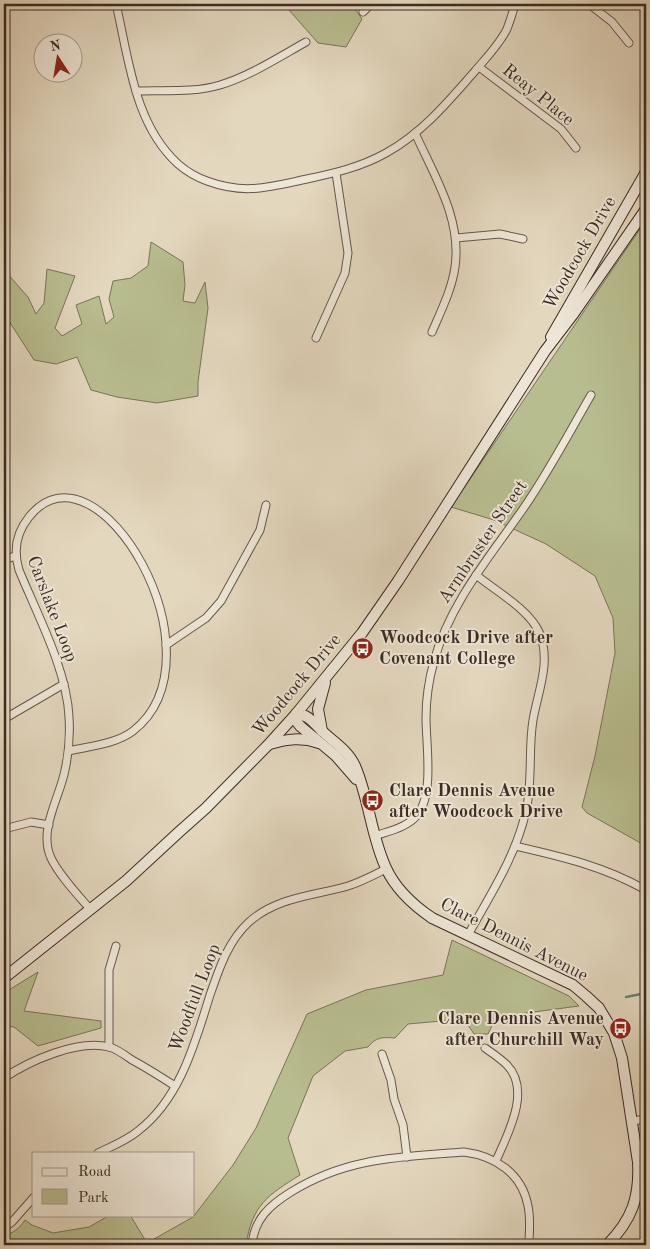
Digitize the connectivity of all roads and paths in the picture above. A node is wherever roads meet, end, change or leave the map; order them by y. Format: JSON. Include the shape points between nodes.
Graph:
{"nodes":[{"id":1,"x":116,"y":4,"type":"edge"},
{"id":2,"x":371,"y":4,"type":"edge"},
{"id":3,"x":515,"y":4,"type":"edge"},
{"id":4,"x":589,"y":4,"type":"edge"},
{"id":5,"x":363,"y":12,"type":"dead end"},
{"id":6,"x":306,"y":42,"type":"dead end"},
{"id":7,"x":629,"y":44,"type":"dead end"},
{"id":8,"x":478,"y":67,"type":"junction"},
{"id":9,"x":136,"y":91,"type":"junction"},
{"id":10,"x":415,"y":134,"type":"junction"},
{"id":11,"x":576,"y":148,"type":"dead end"},
{"id":12,"x":336,"y":172,"type":"junction"},
{"id":13,"x":646,"y":172,"type":"edge"},
{"id":14,"x":646,"y":209,"type":"edge"},
{"id":15,"x":456,"y":238,"type":"junction"},
{"id":16,"x":522,"y":239,"type":"dead end"},
{"id":17,"x":432,"y":332,"type":"dead end"},
{"id":18,"x":316,"y":338,"type":"dead end"},
{"id":19,"x":545,"y":351,"type":"junction"},
{"id":20,"x":591,"y":395,"type":"dead end"},
{"id":21,"x":266,"y":505,"type":"dead end"},
{"id":22,"x":15,"y":556,"type":"junction"},
{"id":23,"x":4,"y":560,"type":"edge"},
{"id":24,"x":476,"y":575,"type":"junction"},
{"id":25,"x":166,"y":645,"type":"junction"},
{"id":26,"x":328,"y":676,"type":"junction"},
{"id":27,"x":64,"y":684,"type":"junction"},
{"id":28,"x":296,"y":714,"type":"junction"},
{"id":29,"x":4,"y":719,"type":"edge"},
{"id":30,"x":322,"y":731,"type":"junction"},
{"id":31,"x":322,"y":744,"type":"junction"},
{"id":32,"x":268,"y":745,"type":"junction"},
{"id":33,"x":69,"y":751,"type":"junction"},
{"id":34,"x":360,"y":783,"type":"junction"},
{"id":35,"x":49,"y":825,"type":"junction"},
{"id":36,"x":4,"y":828,"type":"edge"},
{"id":37,"x":375,"y":836,"type":"junction"},
{"id":38,"x":515,"y":846,"type":"junction"},
{"id":39,"x":386,"y":869,"type":"junction"},
{"id":40,"x":646,"y":890,"type":"edge"},
{"id":41,"x":90,"y":910,"type":"junction"},
{"id":42,"x":468,"y":935,"type":"junction"},
{"id":43,"x":116,"y":946,"type":"dead end"},
{"id":44,"x":4,"y":978,"type":"edge"},
{"id":45,"x":109,"y":1047,"type":"junction"},
{"id":46,"x":486,"y":1048,"type":"dead end"},
{"id":47,"x":382,"y":1054,"type":"dead end"},
{"id":48,"x":4,"y":1078,"type":"edge"},
{"id":49,"x":175,"y":1086,"type":"junction"},
{"id":50,"x":646,"y":1119,"type":"edge"},
{"id":51,"x":632,"y":1121,"type":"junction"},
{"id":52,"x":100,"y":1152,"type":"edge"},
{"id":53,"x":407,"y":1157,"type":"junction"},
{"id":54,"x":496,"y":1161,"type":"junction"},
{"id":55,"x":32,"y":1199,"type":"edge"},
{"id":56,"x":4,"y":1228,"type":"edge"},
{"id":57,"x":252,"y":1245,"type":"edge"},
{"id":58,"x":529,"y":1245,"type":"edge"},
{"id":59,"x":607,"y":1245,"type":"edge"}],
"edges":[{"from":1,"to":9,"type":"street"},
{"from":2,"to":5,"type":"street"},
{"from":3,"to":8,"type":"street","via":[[506,30]]},
{"from":4,"to":7,"type":"street","via":[[612,22]]},
{"from":6,"to":9,"type":"street","via":[[219,86]]},
{"from":8,"to":10,"type":"street"},
{"from":8,"to":11,"type":"street","name":"Reay Place","via":[[561,129]]},
{"from":9,"to":12,"type":"street","via":[[147,123],[158,141],[177,163],[198,178],[226,188],[261,189]]},
{"from":10,"to":12,"type":"street","via":[[374,159]]},
{"from":10,"to":15,"type":"street","via":[[449,207]]},
{"from":12,"to":18,"type":"street","via":[[348,253],[345,273]]},
{"from":13,"to":19,"type":"main road","name":"Woodcock Drive"},
{"from":14,"to":19,"type":"main road","name":"Woodcock Drive"},
{"from":15,"to":16,"type":"street","via":[[500,234]]},
{"from":15,"to":17,"type":"street","via":[[451,285]]},
{"from":19,"to":26,"type":"main road","name":"Woodcock Drive","via":[[408,565]]},
{"from":20,"to":24,"type":"street","name":"Armbruster Street","via":[[540,482]]},
{"from":21,"to":25,"type":"street","via":[[260,530],[221,601],[206,618]]},
{"from":22,"to":23,"type":"street"},
{"from":22,"to":25,"type":"street","name":"Carslake Loop","via":[[25,522],[43,504],[67,498],[92,506],[120,531],[145,567],[157,598]]},
{"from":22,"to":27,"type":"street","name":"Carslake Loop"},
{"from":24,"to":37,"type":"street","name":"Armbruster Street","via":[[452,614],[428,689],[427,788],[423,805],[410,822]]},
{"from":24,"to":38,"type":"street","via":[[529,616],[544,648],[544,669],[532,726],[528,799]]},
{"from":25,"to":33,"type":"street","name":"Carslake Loop","via":[[163,687],[153,710],[143,722],[118,739]]},
{"from":26,"to":28,"type":"main road","name":"Woodcock Drive"},
{"from":26,"to":30,"type":"main road","via":[[318,709]]},
{"from":27,"to":29,"type":"street"},
{"from":27,"to":33,"type":"street","name":"Carslake Loop","via":[[70,717]]},
{"from":28,"to":30,"type":"main road","name":"Clare Dennis Avenue","via":[[309,718]]},
{"from":28,"to":31,"type":"main road","name":"Clare Dennis Avenue","via":[[300,726]]},
{"from":28,"to":32,"type":"main road","name":"Woodcock Drive"},
{"from":30,"to":34,"type":"main road","name":"Clare Dennis Avenue","via":[[339,745],[354,765]]},
{"from":31,"to":32,"type":"main road","via":[[296,738]]},
{"from":31,"to":34,"type":"main road","name":"Clare Dennis Avenue"},
{"from":32,"to":41,"type":"main road","name":"Woodcock Drive","via":[[206,808]]},
{"from":33,"to":35,"type":"street","name":"Carslake Loop"},
{"from":34,"to":37,"type":"main road","name":"Clare Dennis Avenue"},
{"from":35,"to":36,"type":"street","via":[[31,822]]},
{"from":35,"to":41,"type":"street","name":"Carslake Loop","via":[[47,847],[51,858]]},
{"from":37,"to":39,"type":"main road","name":"Clare Dennis Avenue"},
{"from":38,"to":40,"type":"street","via":[[597,867]]},
{"from":38,"to":42,"type":"street"},
{"from":39,"to":42,"type":"main road","name":"Clare Dennis Avenue","via":[[417,908]]},
{"from":39,"to":49,"type":"street","name":"Woodfull Loop","via":[[347,886],[279,903],[264,910],[243,928],[223,960],[196,1040]]},
{"from":41,"to":44,"type":"main road","name":"Woodcock Drive"},
{"from":42,"to":51,"type":"main road","name":"Clare Dennis Avenue","via":[[573,985],[598,1008],[620,1049]]},
{"from":43,"to":45,"type":"street","via":[[109,970]]},
{"from":45,"to":48,"type":"street","via":[[98,1045],[54,1053]]},
{"from":45,"to":49,"type":"street"},
{"from":46,"to":54,"type":"street","via":[[508,1066],[517,1090],[516,1115]]},
{"from":47,"to":53,"type":"street","via":[[403,1125]]},
{"from":49,"to":52,"type":"street","name":"Woodfull Loop","via":[[160,1109],[138,1131]]},
{"from":50,"to":51,"type":"street"},
{"from":51,"to":59,"type":"main road","name":"Clare Dennis Avenue","via":[[638,1162],[638,1192],[627,1220]]},
{"from":53,"to":54,"type":"street","via":[[464,1152]]},
{"from":53,"to":57,"type":"street","via":[[361,1162],[324,1174],[301,1186],[263,1214]]},
{"from":54,"to":58,"type":"street","via":[[511,1172],[525,1195]]},
{"from":55,"to":56,"type":"street"}]}
